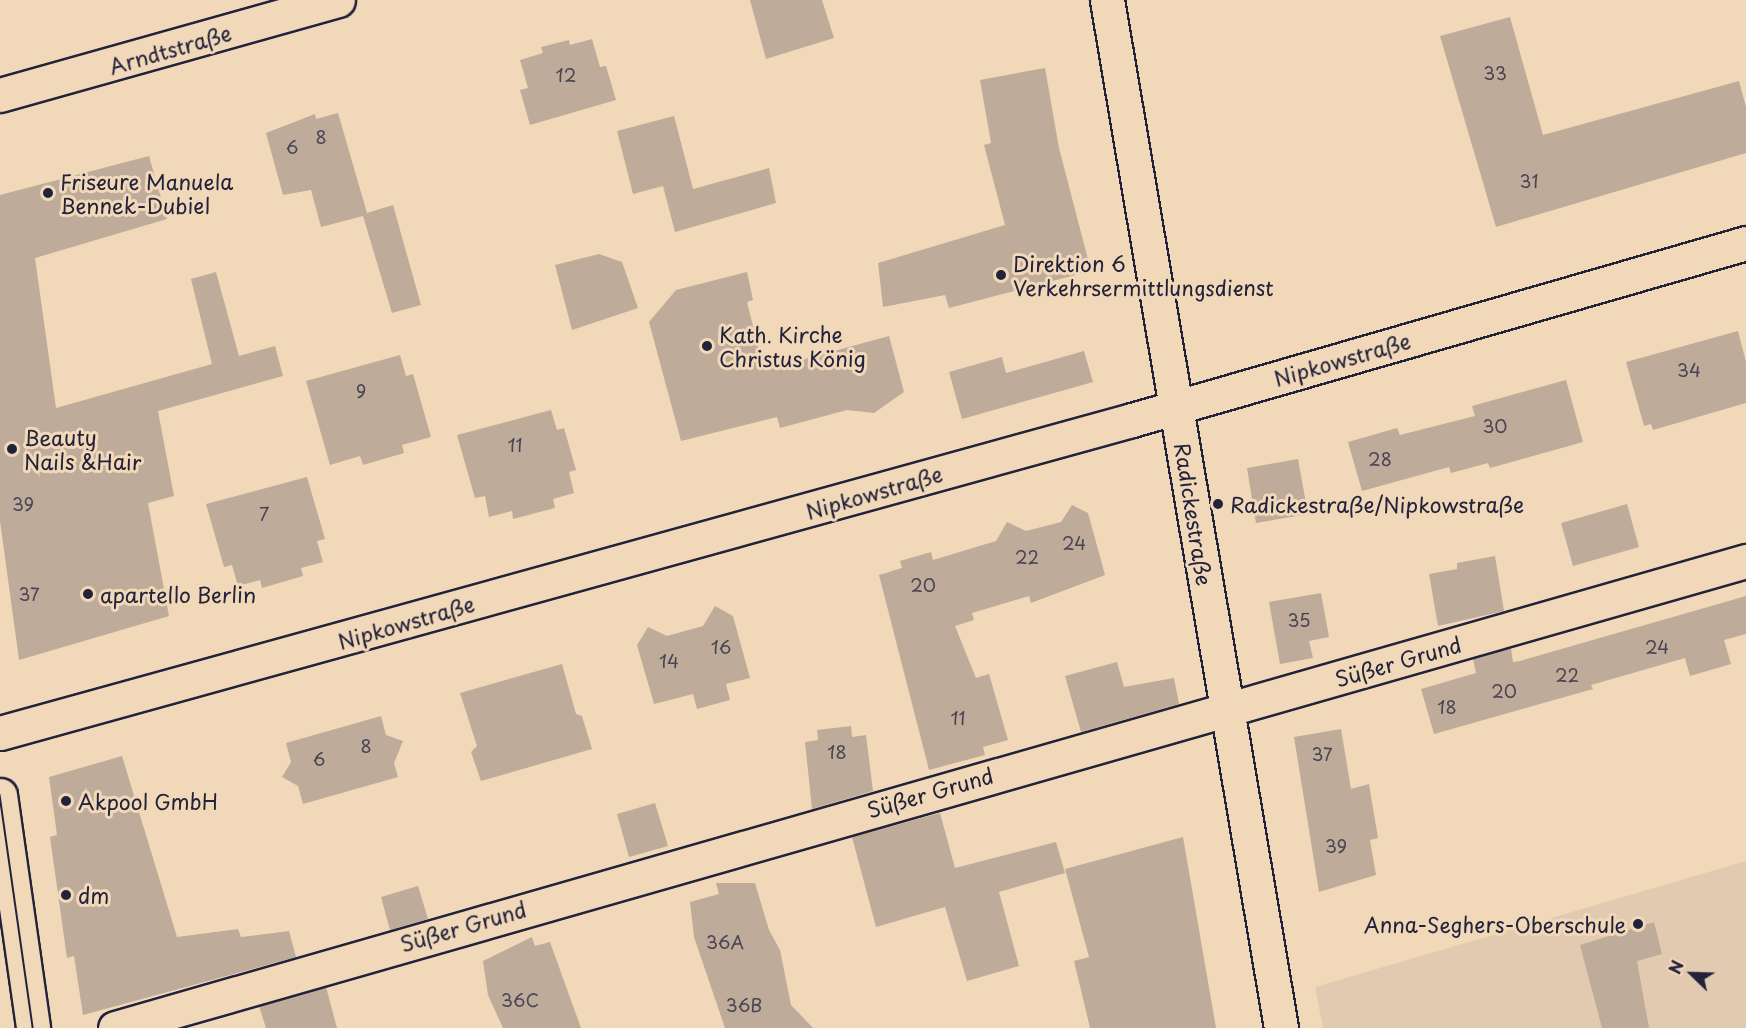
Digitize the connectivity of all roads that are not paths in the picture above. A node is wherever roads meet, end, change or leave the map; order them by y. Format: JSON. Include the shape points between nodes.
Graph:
{"nodes":[{"id":1,"x":338,"y":0,"type":"edge"},
{"id":2,"x":1107,"y":0,"type":"edge"},
{"id":3,"x":0,"y":95,"type":"edge"},
{"id":4,"x":1746,"y":243,"type":"edge"},
{"id":5,"x":1178,"y":407,"type":"junction"},
{"id":6,"x":1746,"y":561,"type":"edge"},
{"id":7,"x":1227,"y":708,"type":"junction"},
{"id":8,"x":0,"y":733,"type":"edge"},
{"id":9,"x":0,"y":795,"type":"edge"},
{"id":10,"x":33,"y":1028,"type":"edge"},
{"id":11,"x":115,"y":1028,"type":"edge"},
{"id":12,"x":1281,"y":1028,"type":"edge"}],
"edges":[{"from":1,"to":3,"type":"street","name":"Arndtstraße"},
{"from":2,"to":5,"type":"street","name":"Radickestraße"},
{"from":4,"to":5,"type":"street","name":"Nipkowstraße"},
{"from":5,"to":7,"type":"street","name":"Radickestraße"},
{"from":5,"to":8,"type":"street","name":"Nipkowstraße"},
{"from":6,"to":7,"type":"street","name":"Süßer Grund"},
{"from":7,"to":11,"type":"street","name":"Süßer Grund"},
{"from":7,"to":12,"type":"street","name":"Radickestraße"},
{"from":9,"to":10,"type":"street"}]}
